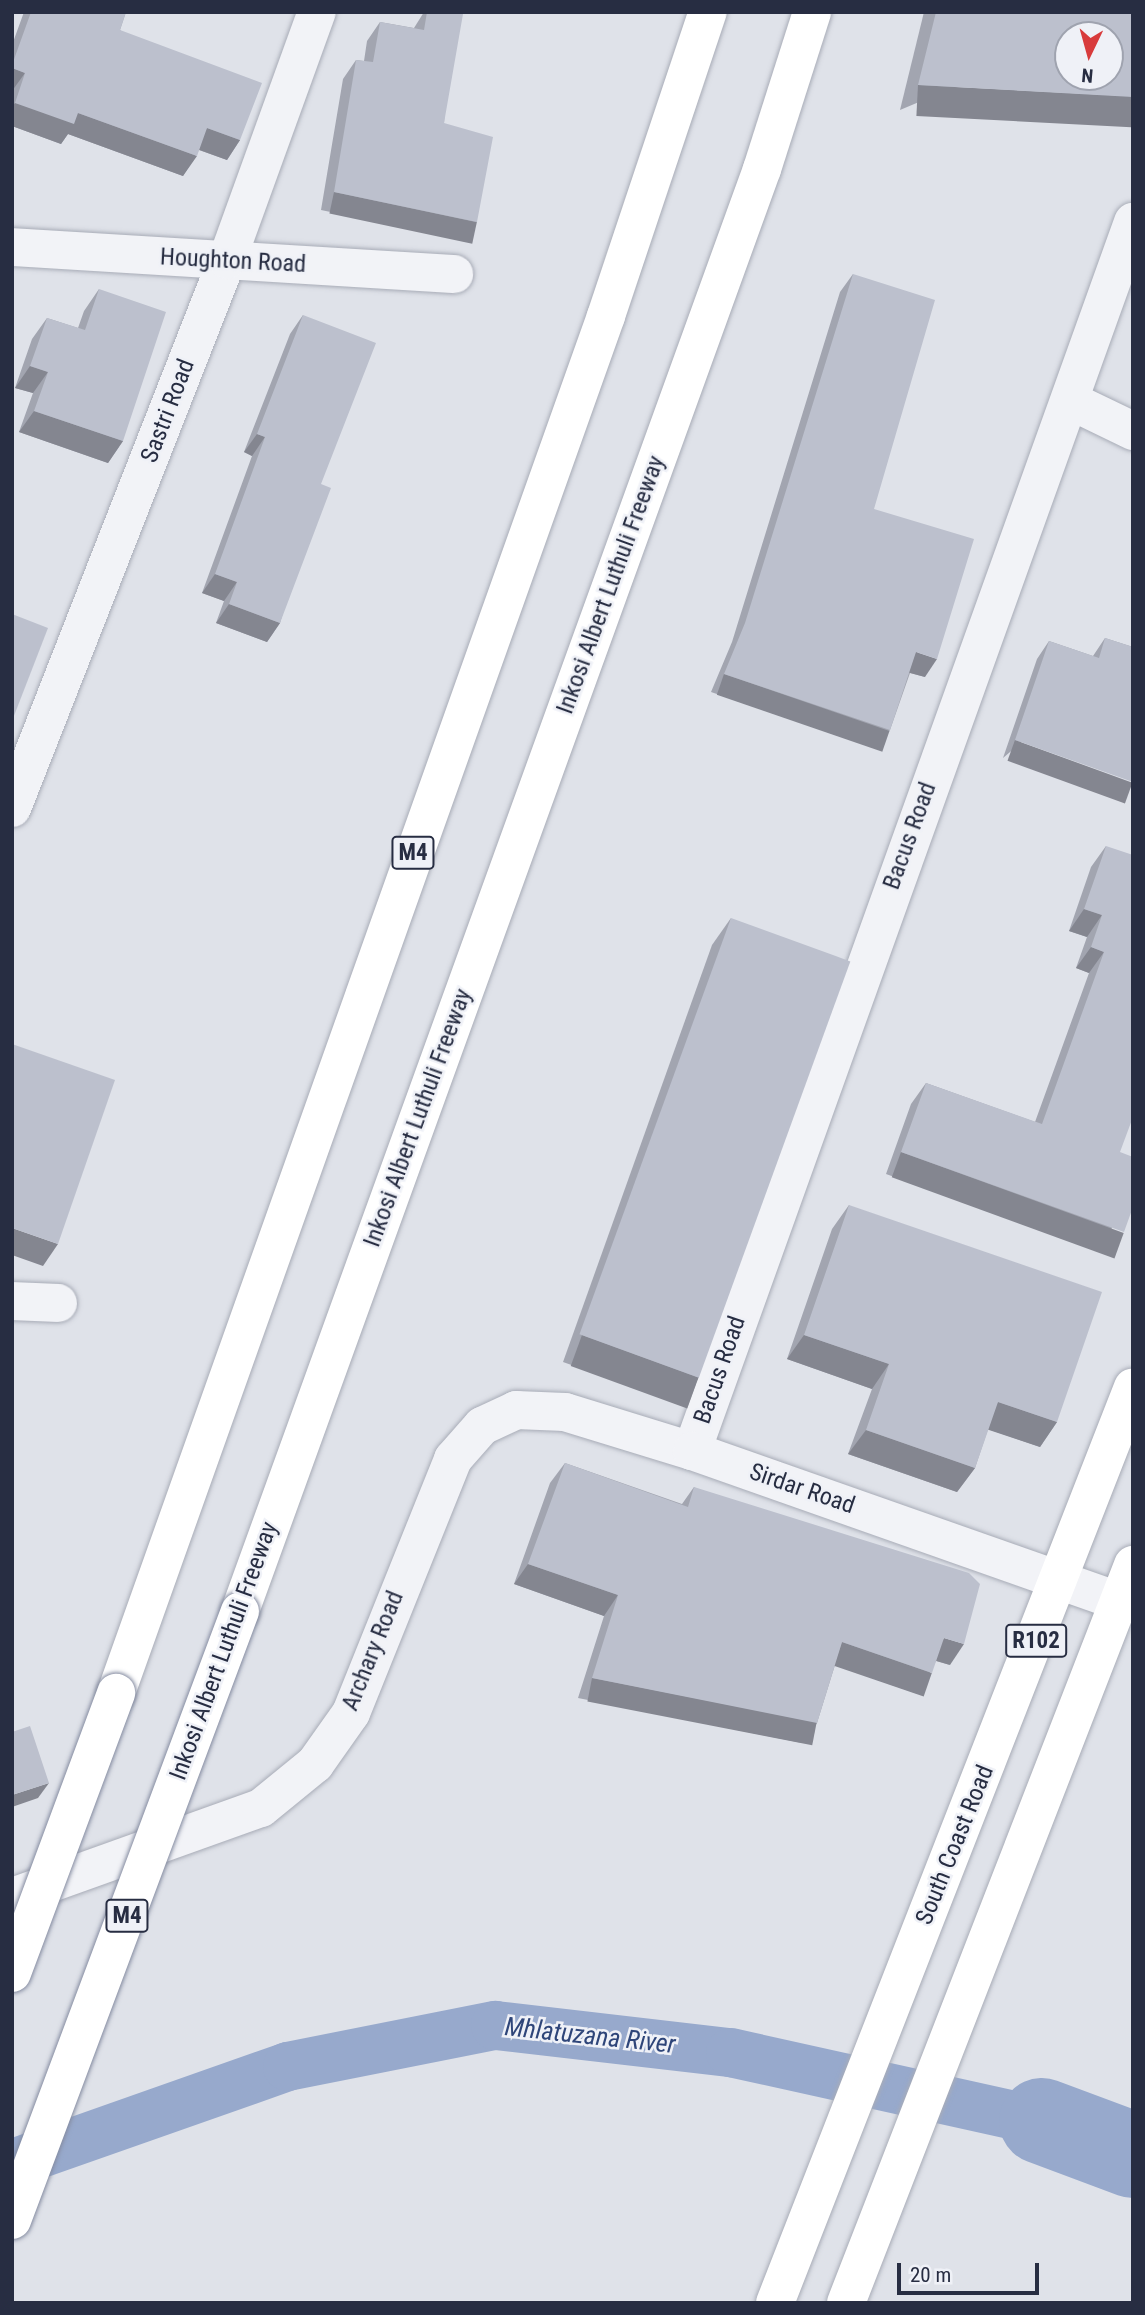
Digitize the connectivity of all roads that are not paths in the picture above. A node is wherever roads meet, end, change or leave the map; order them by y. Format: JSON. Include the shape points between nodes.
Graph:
{"nodes":[{"id":1,"x":317,"y":12,"type":"edge"},
{"id":2,"x":708,"y":12,"type":"edge"},
{"id":3,"x":812,"y":12,"type":"edge"},
{"id":4,"x":1133,"y":222,"type":"edge"},
{"id":5,"x":12,"y":247,"type":"edge"},
{"id":6,"x":227,"y":261,"type":"junction"},
{"id":7,"x":454,"y":274,"type":"dead end"},
{"id":8,"x":1073,"y":402,"type":"junction"},
{"id":9,"x":1133,"y":431,"type":"edge"},
{"id":10,"x":12,"y":808,"type":"edge"},
{"id":11,"x":12,"y":1301,"type":"edge"},
{"id":12,"x":58,"y":1303,"type":"dead end"},
{"id":13,"x":1133,"y":1387,"type":"edge"},
{"id":14,"x":482,"y":1426,"type":"joint"},
{"id":15,"x":692,"y":1451,"type":"junction"},
{"id":16,"x":1133,"y":1565,"type":"edge"},
{"id":17,"x":1059,"y":1580,"type":"junction"},
{"id":18,"x":1119,"y":1601,"type":"junction"},
{"id":19,"x":12,"y":1898,"type":"edge"},
{"id":20,"x":12,"y":1973,"type":"edge"},
{"id":21,"x":12,"y":2220,"type":"edge"},
{"id":22,"x":775,"y":2303,"type":"edge"},
{"id":23,"x":846,"y":2303,"type":"edge"}],
"edges":[{"from":1,"to":6,"type":"street","name":"Sastri Road"},
{"from":2,"to":20,"type":"highway","number":"M4","bridge":true,"via":[[606,316]]},
{"from":3,"to":21,"type":"highway","name":"Inkosi Albert Luthuli Freeway","number":"M4","bridge":true,"via":[[762,169],[240,1611]]},
{"from":4,"to":8,"type":"street","name":"Bacus Road"},
{"from":5,"to":6,"type":"street","name":"Houghton Road"},
{"from":6,"to":7,"type":"street","name":"Houghton Road"},
{"from":6,"to":10,"type":"street","name":"Sastri Road"},
{"from":8,"to":9,"type":"street"},
{"from":8,"to":15,"type":"street","name":"Bacus Road","via":[[888,894]]},
{"from":11,"to":12,"type":"street"},
{"from":13,"to":17,"type":"highway","name":"South Coast Road","number":"R102"},
{"from":14,"to":15,"type":"street","name":"Sirdar Road","via":[[516,1410],[565,1412]]},
{"from":14,"to":19,"type":"street","name":"Archary Road","via":[[453,1459],[351,1713],[315,1763],[261,1808]]},
{"from":15,"to":17,"type":"street","name":"Sirdar Road"},
{"from":16,"to":18,"type":"highway","number":"R102"},
{"from":17,"to":18,"type":"street","name":"Sirdar Road"},
{"from":17,"to":22,"type":"highway","name":"South Coast Road","number":"R102"},
{"from":18,"to":23,"type":"highway","number":"R102"}]}
